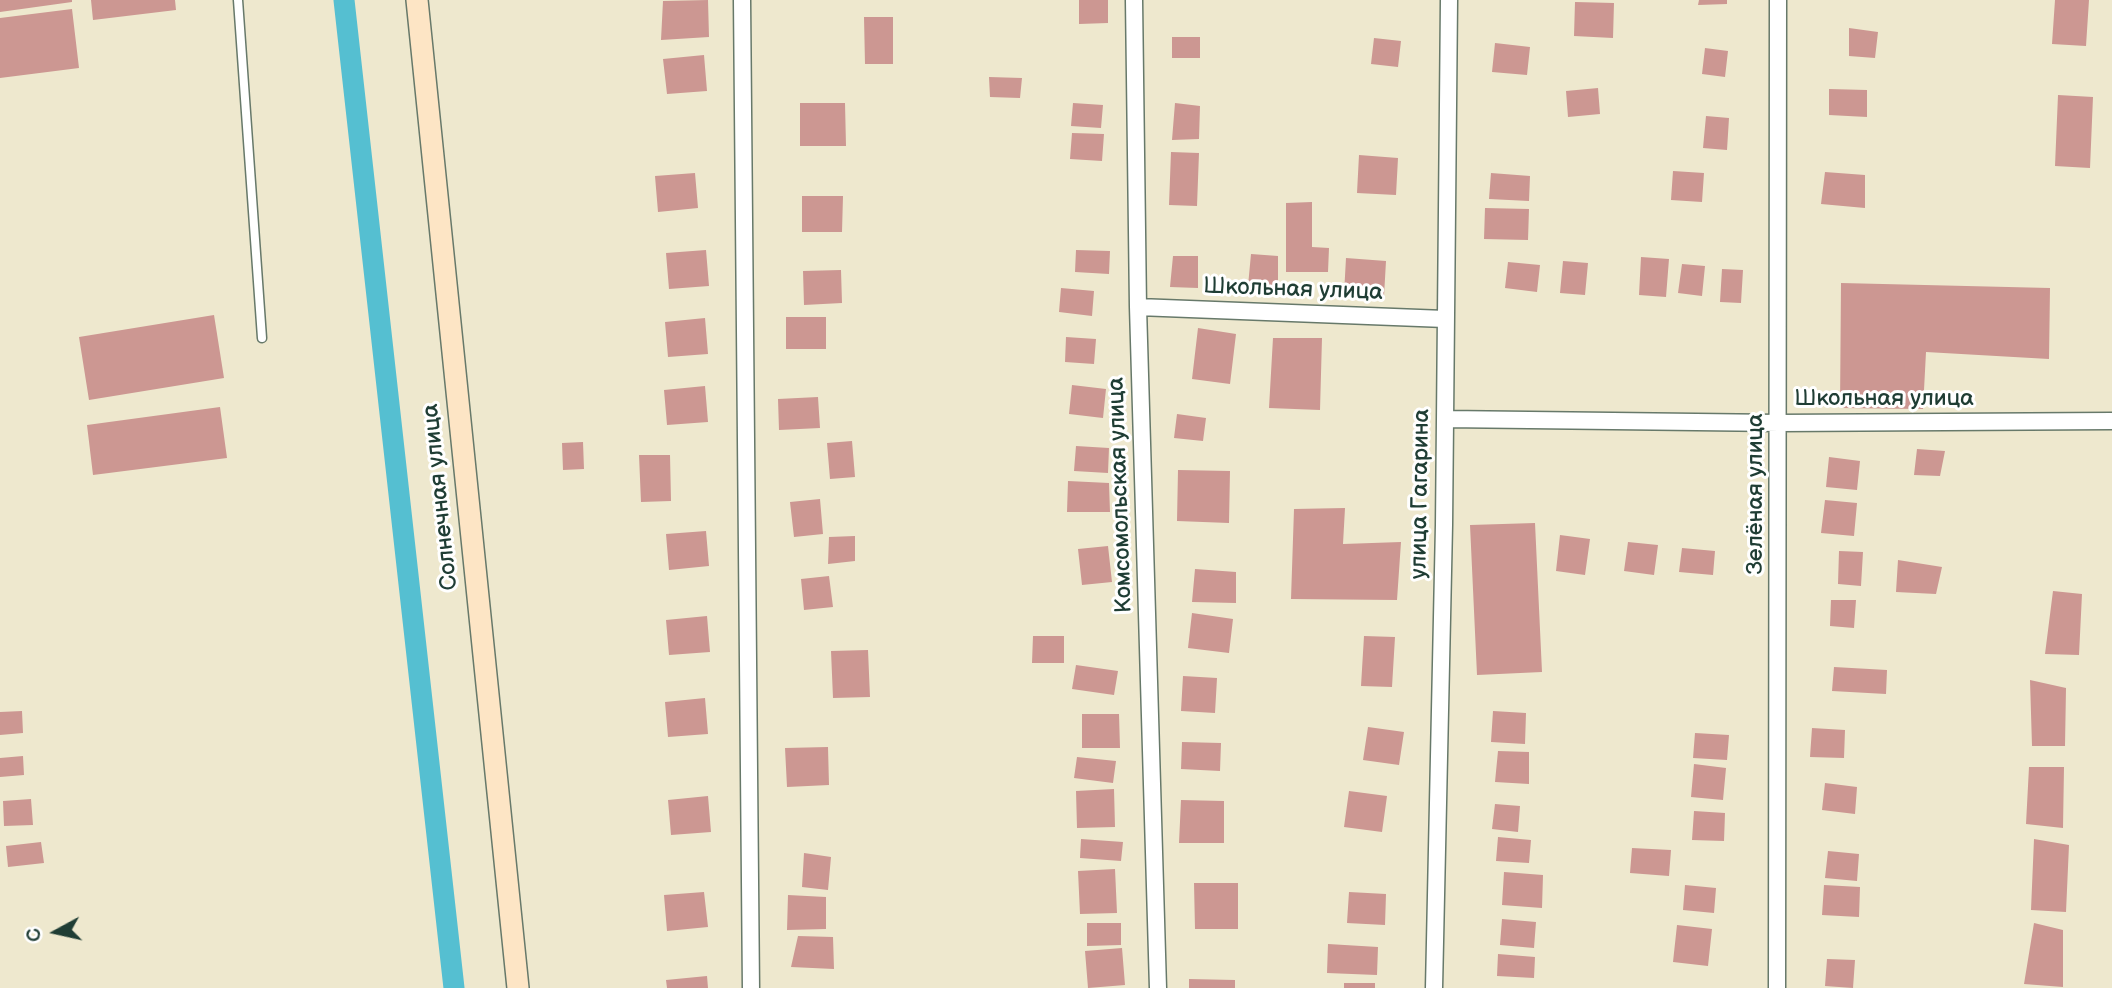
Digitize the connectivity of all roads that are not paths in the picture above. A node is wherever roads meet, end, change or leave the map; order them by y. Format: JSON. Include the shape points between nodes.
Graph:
{"nodes":[{"id":1,"x":238,"y":0,"type":"edge"},
{"id":2,"x":417,"y":0,"type":"edge"},
{"id":3,"x":742,"y":0,"type":"edge"},
{"id":4,"x":1134,"y":0,"type":"edge"},
{"id":5,"x":1448,"y":0,"type":"edge"},
{"id":6,"x":1778,"y":0,"type":"edge"},
{"id":7,"x":1138,"y":307,"type":"junction"},
{"id":8,"x":1445,"y":319,"type":"junction"},
{"id":9,"x":262,"y":338,"type":"dead end"},
{"id":10,"x":1446,"y":419,"type":"junction"},
{"id":11,"x":2112,"y":421,"type":"edge"},
{"id":12,"x":1779,"y":423,"type":"junction"},
{"id":13,"x":518,"y":988,"type":"edge"},
{"id":14,"x":751,"y":988,"type":"edge"},
{"id":15,"x":1158,"y":988,"type":"edge"},
{"id":16,"x":1434,"y":988,"type":"edge"},
{"id":17,"x":1777,"y":988,"type":"edge"}],
"edges":[{"from":1,"to":9,"type":"lane"},
{"from":2,"to":13,"type":"main road","name":"Солнечная улица"},
{"from":3,"to":14,"type":"street"},
{"from":4,"to":7,"type":"street","name":"Комсомольская улица"},
{"from":5,"to":8,"type":"street","name":"улица Гагарина"},
{"from":6,"to":12,"type":"street","name":"Зелёная улица"},
{"from":7,"to":8,"type":"street","name":"Школьная улица"},
{"from":7,"to":15,"type":"street","name":"Комсомольская улица"},
{"from":8,"to":10,"type":"street","name":"улица Гагарина"},
{"from":10,"to":12,"type":"street","name":"Школьная улица"},
{"from":10,"to":16,"type":"street","name":"улица Гагарина"},
{"from":11,"to":12,"type":"street","name":"Школьная улица"},
{"from":12,"to":17,"type":"street","name":"Зелёная улица"}]}
